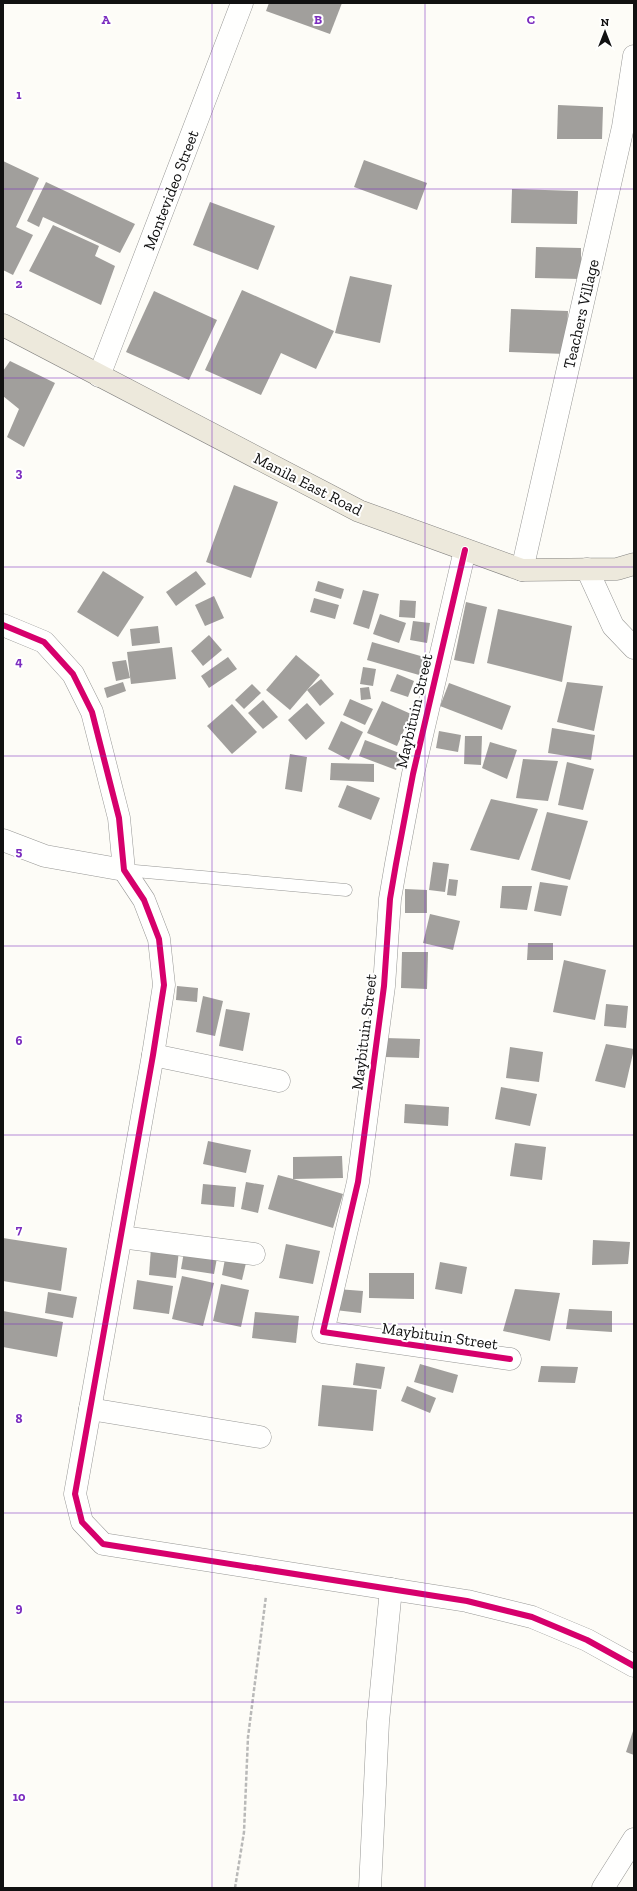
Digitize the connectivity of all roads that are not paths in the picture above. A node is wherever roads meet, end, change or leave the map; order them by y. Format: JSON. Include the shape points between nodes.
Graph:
{"nodes":[{"id":1,"x":242,"y":3,"type":"edge"},
{"id":2,"x":634,"y":56,"type":"edge"},
{"id":3,"x":3,"y":325,"type":"edge"},
{"id":4,"x":99,"y":376,"type":"junction"},
{"id":5,"x":465,"y":550,"type":"junction"},
{"id":6,"x":634,"y":564,"type":"edge"},
{"id":7,"x":587,"y":569,"type":"junction"},
{"id":8,"x":522,"y":570,"type":"junction"},
{"id":9,"x":3,"y":625,"type":"edge"},
{"id":10,"x":634,"y":648,"type":"edge"},
{"id":11,"x":3,"y":840,"type":"edge"},
{"id":12,"x":124,"y":870,"type":"junction"},
{"id":13,"x":346,"y":890,"type":"dead end"},
{"id":14,"x":153,"y":1055,"type":"junction"},
{"id":15,"x":279,"y":1081,"type":"dead end"},
{"id":16,"x":121,"y":1237,"type":"junction"},
{"id":17,"x":254,"y":1254,"type":"dead end"},
{"id":18,"x":510,"y":1359,"type":"dead end"},
{"id":19,"x":90,"y":1409,"type":"junction"},
{"id":20,"x":260,"y":1437,"type":"dead end"},
{"id":21,"x":391,"y":1589,"type":"junction"},
{"id":22,"x":634,"y":1666,"type":"edge"},
{"id":23,"x":634,"y":1839,"type":"edge"},
{"id":24,"x":370,"y":1888,"type":"edge"},
{"id":25,"x":602,"y":1888,"type":"edge"}],
"edges":[{"from":1,"to":4,"type":"street","name":"Montevideo Street"},
{"from":2,"to":8,"type":"street","name":"Teachers Village","via":[[623,127]]},
{"from":3,"to":4,"type":"main road","name":"Manila East Road"},
{"from":4,"to":5,"type":"main road","name":"Manila East Road","via":[[359,511]]},
{"from":5,"to":8,"type":"main road","name":"Manila East Road"},
{"from":5,"to":18,"type":"street","name":"Maybituin Street","via":[[413,774],[396,864],[390,899],[384,986],[358,1182],[323,1332]]},
{"from":6,"to":7,"type":"main road","name":"Manila East Road","via":[[618,569]]},
{"from":7,"to":8,"type":"main road","name":"Manila East Road"},
{"from":7,"to":10,"type":"street","via":[[613,626]]},
{"from":9,"to":12,"type":"street","via":[[44,642],[73,674],[92,712],[119,818]]},
{"from":11,"to":12,"type":"street","via":[[45,856]]},
{"from":12,"to":13,"type":"lane"},
{"from":12,"to":14,"type":"street","via":[[144,900],[159,939],[164,985]]},
{"from":14,"to":15,"type":"street"},
{"from":14,"to":16,"type":"street"},
{"from":16,"to":17,"type":"street"},
{"from":16,"to":19,"type":"street"},
{"from":19,"to":20,"type":"street"},
{"from":19,"to":21,"type":"street","via":[[75,1494],[82,1522],[103,1544]]},
{"from":21,"to":22,"type":"street","via":[[467,1601],[532,1617],[587,1640]]},
{"from":21,"to":24,"type":"street","via":[[378,1722]]},
{"from":23,"to":25,"type":"street"}]}
